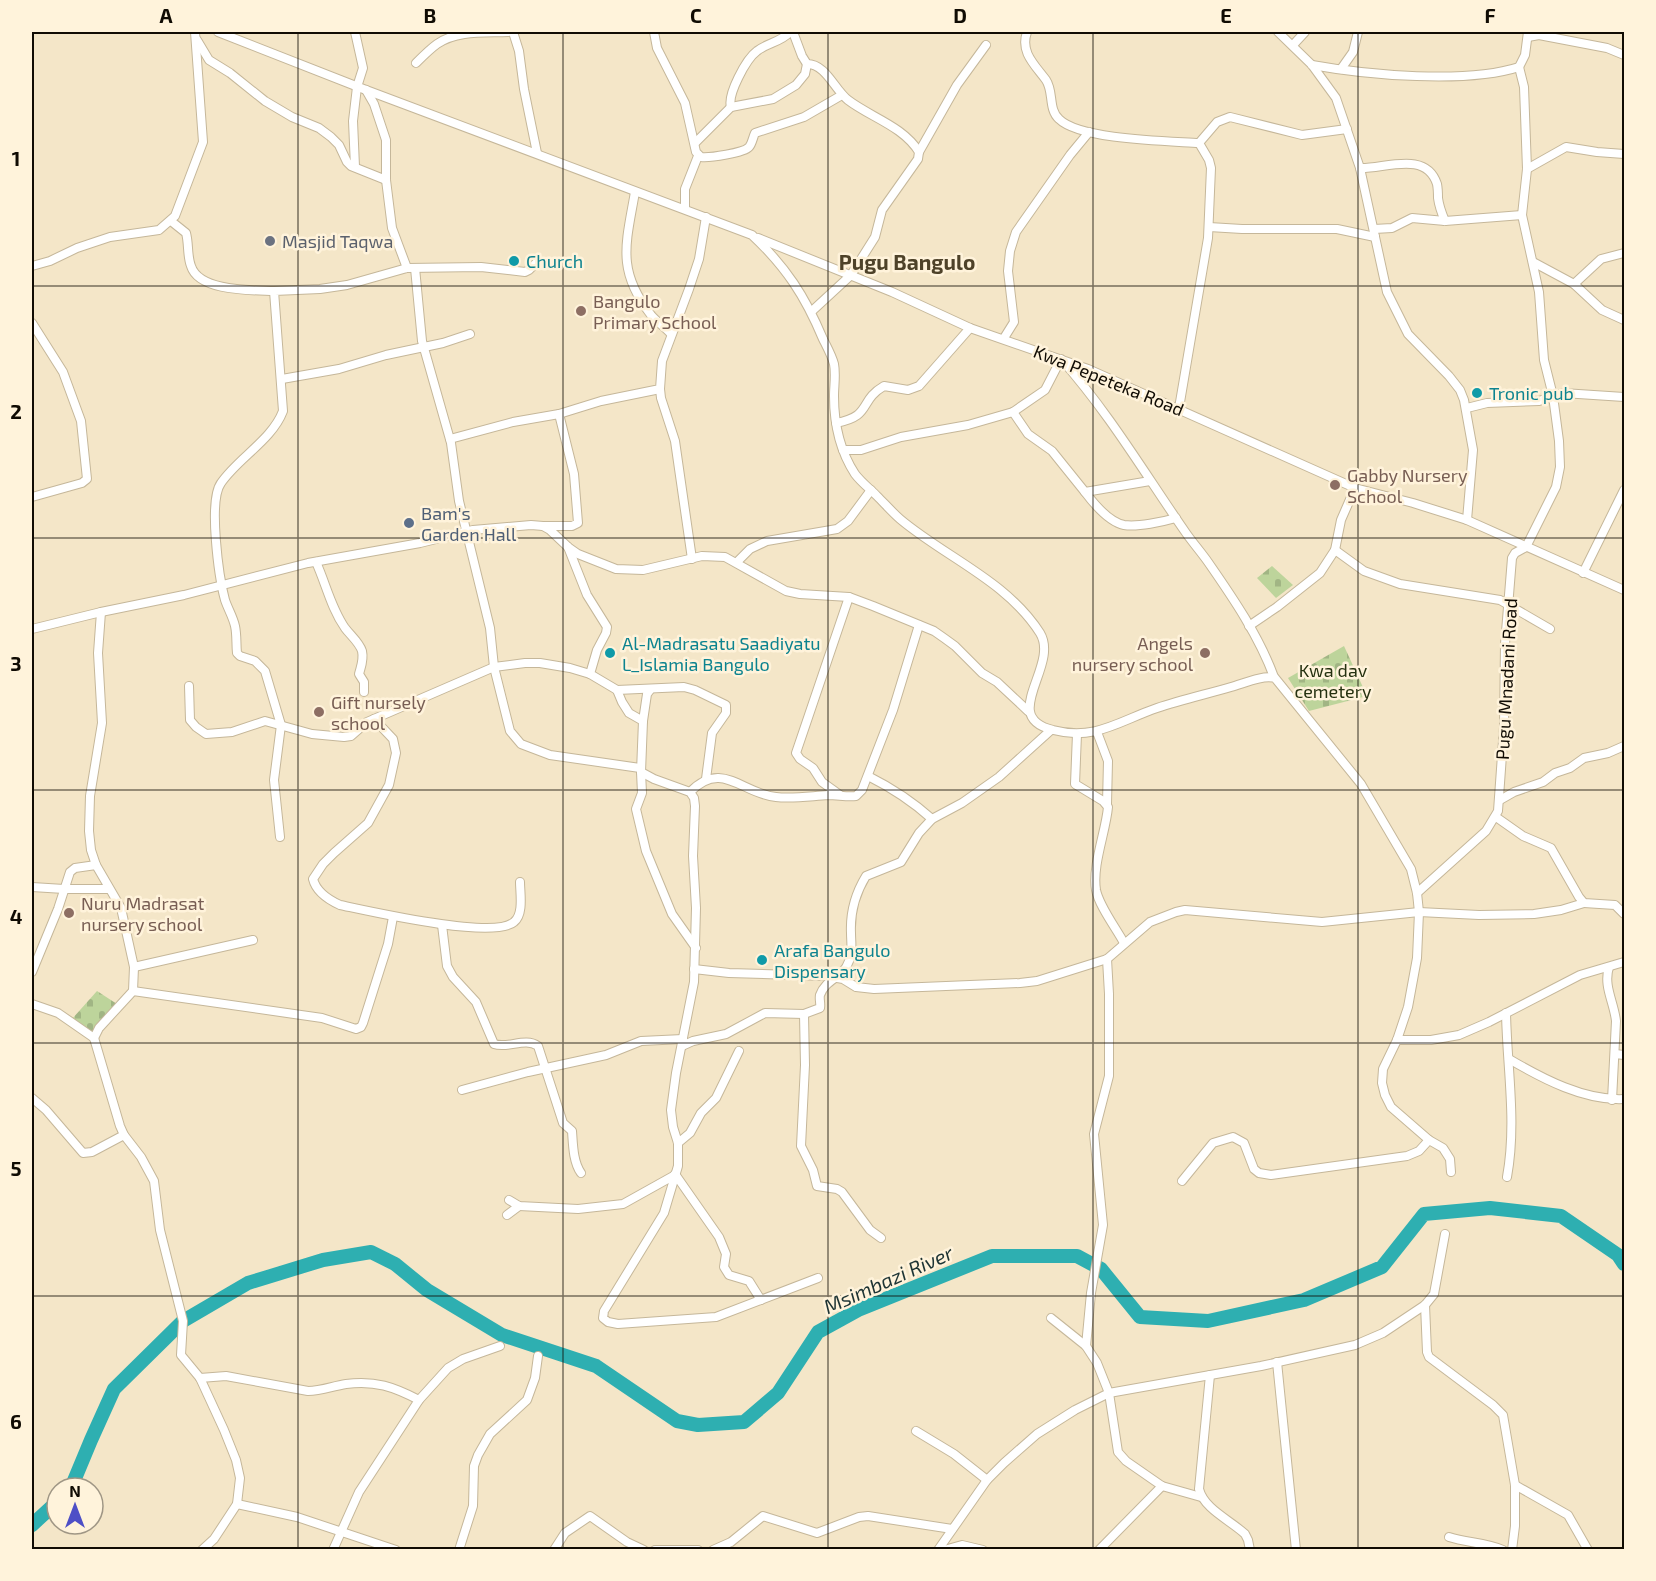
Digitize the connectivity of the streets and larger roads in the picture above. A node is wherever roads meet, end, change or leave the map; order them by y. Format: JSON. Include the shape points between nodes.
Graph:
{"nodes":[{"id":1,"x":218,"y":32,"type":"edge"},
{"id":2,"x":355,"y":32,"type":"edge"},
{"id":3,"x":508,"y":32,"type":"edge"},
{"id":4,"x":513,"y":32,"type":"edge"},
{"id":5,"x":654,"y":32,"type":"edge"},
{"id":6,"x":792,"y":32,"type":"edge"},
{"id":7,"x":1028,"y":32,"type":"edge"},
{"id":8,"x":1278,"y":32,"type":"edge"},
{"id":9,"x":1305,"y":32,"type":"edge"},
{"id":10,"x":1359,"y":32,"type":"edge"},
{"id":11,"x":195,"y":34,"type":"edge"},
{"id":12,"x":1528,"y":34,"type":"edge"},
{"id":13,"x":986,"y":45,"type":"dead end"},
{"id":14,"x":1293,"y":45,"type":"junction"},
{"id":15,"x":1624,"y":55,"type":"edge"},
{"id":16,"x":416,"y":63,"type":"dead end"},
{"id":17,"x":807,"y":64,"type":"junction"},
{"id":18,"x":1312,"y":65,"type":"junction"},
{"id":19,"x":1519,"y":67,"type":"junction"},
{"id":20,"x":1341,"y":69,"type":"junction"},
{"id":21,"x":362,"y":89,"type":"junction"},
{"id":22,"x":842,"y":95,"type":"junction"},
{"id":23,"x":731,"y":107,"type":"junction"},
{"id":24,"x":1347,"y":129,"type":"junction"},
{"id":25,"x":1089,"y":132,"type":"junction"},
{"id":26,"x":694,"y":143,"type":"junction"},
{"id":27,"x":1199,"y":143,"type":"junction"},
{"id":28,"x":919,"y":152,"type":"junction"},
{"id":29,"x":537,"y":153,"type":"junction"},
{"id":30,"x":1624,"y":154,"type":"edge"},
{"id":31,"x":698,"y":156,"type":"junction"},
{"id":32,"x":355,"y":167,"type":"junction"},
{"id":33,"x":1360,"y":168,"type":"junction"},
{"id":34,"x":1527,"y":169,"type":"junction"},
{"id":35,"x":386,"y":180,"type":"junction"},
{"id":36,"x":635,"y":192,"type":"junction"},
{"id":37,"x":685,"y":209,"type":"junction"},
{"id":38,"x":1522,"y":215,"type":"junction"},
{"id":39,"x":706,"y":217,"type":"junction"},
{"id":40,"x":171,"y":221,"type":"junction"},
{"id":41,"x":1445,"y":221,"type":"junction"},
{"id":42,"x":1209,"y":227,"type":"junction"},
{"id":43,"x":1375,"y":233,"type":"junction"},
{"id":44,"x":752,"y":235,"type":"junction"},
{"id":45,"x":1624,"y":253,"type":"edge"},
{"id":46,"x":1533,"y":261,"type":"junction"},
{"id":47,"x":537,"y":262,"type":"dead end"},
{"id":48,"x":32,"y":266,"type":"edge"},
{"id":49,"x":411,"y":268,"type":"junction"},
{"id":50,"x":851,"y":275,"type":"junction"},
{"id":51,"x":1574,"y":284,"type":"junction"},
{"id":52,"x":274,"y":291,"type":"junction"},
{"id":53,"x":812,"y":311,"type":"junction"},
{"id":54,"x":1624,"y":321,"type":"edge"},
{"id":55,"x":32,"y":323,"type":"edge"},
{"id":56,"x":970,"y":328,"type":"junction"},
{"id":57,"x":470,"y":334,"type":"dead end"},
{"id":58,"x":671,"y":334,"type":"junction"},
{"id":59,"x":1004,"y":338,"type":"junction"},
{"id":60,"x":424,"y":348,"type":"junction"},
{"id":61,"x":1061,"y":359,"type":"junction"},
{"id":62,"x":282,"y":379,"type":"junction"},
{"id":63,"x":660,"y":389,"type":"junction"},
{"id":64,"x":1553,"y":396,"type":"junction"},
{"id":65,"x":1624,"y":397,"type":"edge"},
{"id":66,"x":1179,"y":408,"type":"junction"},
{"id":67,"x":1467,"y":408,"type":"junction"},
{"id":68,"x":1013,"y":411,"type":"junction"},
{"id":69,"x":559,"y":414,"type":"junction"},
{"id":70,"x":836,"y":423,"type":"junction"},
{"id":71,"x":450,"y":439,"type":"junction"},
{"id":72,"x":843,"y":450,"type":"junction"},
{"id":73,"x":1150,"y":481,"type":"junction"},
{"id":74,"x":1356,"y":488,"type":"junction"},
{"id":75,"x":871,"y":490,"type":"junction"},
{"id":76,"x":1624,"y":490,"type":"edge"},
{"id":77,"x":1085,"y":492,"type":"junction"},
{"id":78,"x":32,"y":497,"type":"edge"},
{"id":79,"x":1176,"y":518,"type":"junction"},
{"id":80,"x":1467,"y":520,"type":"junction"},
{"id":81,"x":543,"y":526,"type":"junction"},
{"id":82,"x":466,"y":531,"type":"junction"},
{"id":83,"x":568,"y":547,"type":"junction"},
{"id":84,"x":1526,"y":548,"type":"junction"},
{"id":85,"x":1335,"y":550,"type":"junction"},
{"id":86,"x":692,"y":559,"type":"junction"},
{"id":87,"x":316,"y":562,"type":"junction"},
{"id":88,"x":737,"y":562,"type":"junction"},
{"id":89,"x":1583,"y":573,"type":"junction"},
{"id":90,"x":222,"y":584,"type":"junction"},
{"id":91,"x":1624,"y":590,"type":"edge"},
{"id":92,"x":849,"y":597,"type":"junction"},
{"id":93,"x":1509,"y":604,"type":"junction"},
{"id":94,"x":101,"y":612,"type":"junction"},
{"id":95,"x":919,"y":625,"type":"junction"},
{"id":96,"x":1249,"y":626,"type":"junction"},
{"id":97,"x":32,"y":629,"type":"edge"},
{"id":98,"x":1550,"y":629,"type":"dead end"},
{"id":99,"x":494,"y":667,"type":"junction"},
{"id":100,"x":590,"y":674,"type":"junction"},
{"id":101,"x":1274,"y":677,"type":"junction"},
{"id":102,"x":189,"y":686,"type":"dead end"},
{"id":103,"x":617,"y":690,"type":"junction"},
{"id":104,"x":650,"y":690,"type":"junction"},
{"id":105,"x":364,"y":692,"type":"dead end"},
{"id":106,"x":1028,"y":711,"type":"junction"},
{"id":107,"x":375,"y":719,"type":"junction"},
{"id":108,"x":643,"y":721,"type":"junction"},
{"id":109,"x":281,"y":725,"type":"junction"},
{"id":110,"x":1051,"y":730,"type":"junction"},
{"id":111,"x":1097,"y":732,"type":"junction"},
{"id":112,"x":1077,"y":734,"type":"junction"},
{"id":113,"x":1624,"y":746,"type":"edge"},
{"id":114,"x":640,"y":770,"type":"junction"},
{"id":115,"x":868,"y":776,"type":"junction"},
{"id":116,"x":706,"y":779,"type":"junction"},
{"id":117,"x":690,"y":792,"type":"junction"},
{"id":118,"x":841,"y":795,"type":"junction"},
{"id":119,"x":1500,"y":800,"type":"junction"},
{"id":120,"x":1107,"y":804,"type":"junction"},
{"id":121,"x":1496,"y":817,"type":"junction"},
{"id":122,"x":932,"y":819,"type":"junction"},
{"id":123,"x":280,"y":837,"type":"dead end"},
{"id":124,"x":96,"y":865,"type":"junction"},
{"id":125,"x":520,"y":882,"type":"dead end"},
{"id":126,"x":32,"y":887,"type":"edge"},
{"id":127,"x":64,"y":889,"type":"junction"},
{"id":128,"x":109,"y":889,"type":"junction"},
{"id":129,"x":1417,"y":893,"type":"junction"},
{"id":130,"x":1584,"y":903,"type":"junction"},
{"id":131,"x":1419,"y":912,"type":"junction"},
{"id":132,"x":1624,"y":914,"type":"edge"},
{"id":133,"x":393,"y":917,"type":"junction"},
{"id":134,"x":442,"y":925,"type":"junction"},
{"id":135,"x":253,"y":940,"type":"dead end"},
{"id":136,"x":1124,"y":943,"type":"junction"},
{"id":137,"x":696,"y":948,"type":"junction"},
{"id":138,"x":1107,"y":959,"type":"junction"},
{"id":139,"x":1624,"y":962,"type":"edge"},
{"id":140,"x":134,"y":967,"type":"junction"},
{"id":141,"x":1609,"y":967,"type":"junction"},
{"id":142,"x":694,"y":969,"type":"junction"},
{"id":143,"x":32,"y":972,"type":"edge"},
{"id":144,"x":836,"y":977,"type":"junction"},
{"id":145,"x":133,"y":991,"type":"junction"},
{"id":146,"x":32,"y":1004,"type":"edge"},
{"id":147,"x":1506,"y":1013,"type":"junction"},
{"id":148,"x":804,"y":1014,"type":"junction"},
{"id":149,"x":94,"y":1038,"type":"junction"},
{"id":150,"x":1397,"y":1040,"type":"junction"},
{"id":151,"x":683,"y":1042,"type":"junction"},
{"id":152,"x":739,"y":1051,"type":"dead end"},
{"id":153,"x":1620,"y":1055,"type":"edge"},
{"id":154,"x":1509,"y":1059,"type":"junction"},
{"id":155,"x":545,"y":1068,"type":"junction"},
{"id":156,"x":462,"y":1090,"type":"dead end"},
{"id":157,"x":32,"y":1098,"type":"edge"},
{"id":158,"x":1624,"y":1099,"type":"edge"},
{"id":159,"x":1612,"y":1100,"type":"junction"},
{"id":160,"x":124,"y":1135,"type":"junction"},
{"id":161,"x":1429,"y":1140,"type":"junction"},
{"id":162,"x":678,"y":1143,"type":"junction"},
{"id":163,"x":1451,"y":1172,"type":"dead end"},
{"id":164,"x":581,"y":1173,"type":"dead end"},
{"id":165,"x":675,"y":1174,"type":"junction"},
{"id":166,"x":1507,"y":1177,"type":"dead end"},
{"id":167,"x":1182,"y":1180,"type":"dead end"},
{"id":168,"x":509,"y":1200,"type":"dead end"},
{"id":169,"x":519,"y":1206,"type":"junction"},
{"id":170,"x":507,"y":1215,"type":"dead end"},
{"id":171,"x":1446,"y":1234,"type":"dead end"},
{"id":172,"x":881,"y":1238,"type":"dead end"},
{"id":173,"x":818,"y":1278,"type":"dead end"},
{"id":174,"x":761,"y":1300,"type":"junction"},
{"id":175,"x":1425,"y":1305,"type":"junction"},
{"id":176,"x":1051,"y":1318,"type":"dead end"},
{"id":177,"x":500,"y":1346,"type":"dead end"},
{"id":178,"x":1086,"y":1346,"type":"junction"},
{"id":179,"x":538,"y":1356,"type":"dead end"},
{"id":180,"x":1277,"y":1362,"type":"junction"},
{"id":181,"x":1210,"y":1375,"type":"junction"},
{"id":182,"x":200,"y":1378,"type":"junction"},
{"id":183,"x":1109,"y":1393,"type":"junction"},
{"id":184,"x":419,"y":1400,"type":"junction"},
{"id":185,"x":916,"y":1431,"type":"dead end"},
{"id":186,"x":987,"y":1480,"type":"junction"},
{"id":187,"x":1515,"y":1485,"type":"junction"},
{"id":188,"x":1162,"y":1486,"type":"junction"},
{"id":189,"x":1201,"y":1497,"type":"junction"},
{"id":190,"x":237,"y":1504,"type":"junction"},
{"id":191,"x":952,"y":1529,"type":"junction"},
{"id":192,"x":340,"y":1532,"type":"junction"},
{"id":193,"x":1449,"y":1537,"type":"dead end"},
{"id":194,"x":677,"y":1549,"type":"edge"},
{"id":195,"x":202,"y":1550,"type":"edge"},
{"id":196,"x":333,"y":1550,"type":"edge"},
{"id":197,"x":396,"y":1550,"type":"edge"},
{"id":198,"x":459,"y":1550,"type":"edge"},
{"id":199,"x":554,"y":1550,"type":"edge"},
{"id":200,"x":644,"y":1550,"type":"edge"},
{"id":201,"x":655,"y":1550,"type":"edge"},
{"id":202,"x":698,"y":1550,"type":"edge"},
{"id":203,"x":713,"y":1550,"type":"edge"},
{"id":204,"x":938,"y":1550,"type":"edge"},
{"id":205,"x":944,"y":1550,"type":"edge"},
{"id":206,"x":983,"y":1550,"type":"edge"},
{"id":207,"x":1099,"y":1550,"type":"edge"},
{"id":208,"x":1250,"y":1550,"type":"edge"},
{"id":209,"x":1296,"y":1550,"type":"edge"},
{"id":210,"x":1503,"y":1550,"type":"edge"},
{"id":211,"x":1512,"y":1550,"type":"edge"},
{"id":212,"x":1588,"y":1550,"type":"edge"}],
"edges":[{"from":1,"to":21,"type":"street","name":"Kwa Pepeteka Road"},
{"from":2,"to":21,"type":"street","via":[[363,68]]},
{"from":3,"to":16,"type":"street","via":[[448,38]]},
{"from":4,"to":29,"type":"street"},
{"from":5,"to":26,"type":"street","via":[[657,48],[685,103]]},
{"from":6,"to":17,"type":"street"},
{"from":6,"to":23,"type":"street","via":[[754,54],[730,98]]},
{"from":7,"to":25,"type":"street","via":[[1027,55],[1048,84],[1058,118]]},
{"from":8,"to":14,"type":"street"},
{"from":9,"to":14,"type":"street"},
{"from":10,"to":20,"type":"street","via":[[1353,52]]},
{"from":11,"to":32,"type":"street","via":[[214,64],[279,110],[331,136],[347,162]]},
{"from":11,"to":40,"type":"street","via":[[203,142]]},
{"from":12,"to":15,"type":"street","via":[[1607,48]]},
{"from":12,"to":19,"type":"street"},
{"from":13,"to":28,"type":"street","via":[[957,85]]},
{"from":14,"to":18,"type":"street"},
{"from":17,"to":22,"type":"street","via":[[819,67]]},
{"from":17,"to":23,"type":"street","via":[[801,80],[780,96]]},
{"from":18,"to":20,"type":"street"},
{"from":18,"to":24,"type":"street","via":[[1336,98]]},
{"from":19,"to":20,"type":"street","via":[[1490,73],[1429,76]]},
{"from":19,"to":34,"type":"street","via":[[1524,87]]},
{"from":21,"to":29,"type":"street","name":"Kwa Pepeteka Road"},
{"from":21,"to":32,"type":"street","via":[[353,121]]},
{"from":21,"to":35,"type":"street","via":[[374,104],[386,140]]},
{"from":22,"to":28,"type":"street","via":[[888,123]]},
{"from":22,"to":31,"type":"street","via":[[804,117],[755,134],[745,150],[709,158]]},
{"from":23,"to":26,"type":"street"},
{"from":24,"to":27,"type":"street","via":[[1295,135],[1230,117],[1217,122]]},
{"from":24,"to":33,"type":"street"},
{"from":25,"to":27,"type":"street"},
{"from":25,"to":59,"type":"street","via":[[1016,232],[1008,271],[1014,322]]},
{"from":26,"to":31,"type":"street"},
{"from":27,"to":42,"type":"street","via":[[1210,168]]},
{"from":28,"to":50,"type":"street","via":[[882,210],[875,237]]},
{"from":29,"to":36,"type":"street","name":"Kwa Pepeteka Road"},
{"from":30,"to":34,"type":"street","via":[[1566,147]]},
{"from":31,"to":37,"type":"street","via":[[685,189]]},
{"from":32,"to":35,"type":"street"},
{"from":33,"to":41,"type":"street","via":[[1400,163],[1421,166],[1437,183]]},
{"from":33,"to":43,"type":"street"},
{"from":34,"to":38,"type":"street"},
{"from":35,"to":49,"type":"street","via":[[392,228]]},
{"from":36,"to":37,"type":"street","name":"Kwa Pepeteka Road"},
{"from":36,"to":58,"type":"street","via":[[626,262],[628,277],[649,311]]},
{"from":37,"to":39,"type":"street","name":"Kwa Pepeteka Road"},
{"from":38,"to":41,"type":"street"},
{"from":38,"to":46,"type":"street"},
{"from":39,"to":44,"type":"street","name":"Kwa Pepeteka Road"},
{"from":39,"to":58,"type":"street","via":[[699,259]]},
{"from":40,"to":48,"type":"street","via":[[159,230],[110,237]]},
{"from":40,"to":52,"type":"street","via":[[186,233],[190,265],[203,280],[222,286]]},
{"from":41,"to":43,"type":"street","via":[[1412,218]]},
{"from":42,"to":43,"type":"street"},
{"from":42,"to":66,"type":"street"},
{"from":43,"to":67,"type":"street","via":[[1384,284],[1401,324],[1455,383]]},
{"from":44,"to":50,"type":"street","name":"Kwa Pepeteka Road"},
{"from":44,"to":53,"type":"street","via":[[797,286]]},
{"from":45,"to":51,"type":"street","via":[[1601,259]]},
{"from":46,"to":51,"type":"street"},
{"from":46,"to":64,"type":"street","via":[[1544,360]]},
{"from":47,"to":49,"type":"street","via":[[525,272],[481,267]]},
{"from":49,"to":52,"type":"street","via":[[347,285]]},
{"from":49,"to":60,"type":"street"},
{"from":50,"to":53,"type":"street"},
{"from":50,"to":56,"type":"street","name":"Kwa Pepeteka Road"},
{"from":51,"to":54,"type":"street","via":[[1602,310]]},
{"from":52,"to":62,"type":"street"},
{"from":53,"to":70,"type":"street","via":[[834,364]]},
{"from":55,"to":78,"type":"street","via":[[56,358],[74,401],[83,436],[87,479]]},
{"from":56,"to":59,"type":"street","name":"Kwa Pepeteka Road"},
{"from":56,"to":70,"type":"street","via":[[919,386],[908,390],[884,386],[870,396],[860,415]]},
{"from":57,"to":60,"type":"street"},
{"from":58,"to":63,"type":"street","via":[[662,361]]},
{"from":59,"to":61,"type":"street","name":"Kwa Pepeteka Road"},
{"from":60,"to":62,"type":"street"},
{"from":60,"to":71,"type":"street"},
{"from":61,"to":66,"type":"street","name":"Kwa Pepeteka Road"},
{"from":61,"to":68,"type":"street","via":[[1045,390]]},
{"from":61,"to":73,"type":"street","via":[[1105,412]]},
{"from":62,"to":90,"type":"street","via":[[281,418],[217,489],[216,543]]},
{"from":63,"to":69,"type":"street"},
{"from":63,"to":86,"type":"street","via":[[675,441]]},
{"from":64,"to":65,"type":"street","via":[[1563,393]]},
{"from":64,"to":67,"type":"street","via":[[1539,401],[1487,403]]},
{"from":64,"to":84,"type":"street","via":[[1559,477]]},
{"from":66,"to":74,"type":"street","name":"Kwa Pepeteka Road"},
{"from":67,"to":80,"type":"street","via":[[1473,450]]},
{"from":68,"to":72,"type":"street","via":[[861,450]]},
{"from":68,"to":77,"type":"street","via":[[1028,434],[1052,451]]},
{"from":69,"to":71,"type":"street"},
{"from":69,"to":81,"type":"street","via":[[574,474],[578,523]]},
{"from":70,"to":72,"type":"street"},
{"from":71,"to":82,"type":"street"},
{"from":72,"to":75,"type":"street","via":[[857,476]]},
{"from":73,"to":77,"type":"street"},
{"from":73,"to":79,"type":"street"},
{"from":74,"to":80,"type":"street","name":"Kwa Pepeteka Road"},
{"from":74,"to":85,"type":"street","via":[[1341,520]]},
{"from":75,"to":88,"type":"street","via":[[848,521],[837,529],[767,541],[750,549]]},
{"from":75,"to":106,"type":"street","via":[[900,519],[1011,600],[1038,631],[1045,651]]},
{"from":76,"to":89,"type":"street"},
{"from":77,"to":79,"type":"street","via":[[1123,525]]},
{"from":79,"to":96,"type":"street"},
{"from":80,"to":84,"type":"street","name":"Kwa Pepeteka Road"},
{"from":81,"to":82,"type":"street"},
{"from":81,"to":83,"type":"street"},
{"from":82,"to":87,"type":"street"},
{"from":82,"to":99,"type":"street","via":[[490,628]]},
{"from":83,"to":86,"type":"street","via":[[616,569],[643,570]]},
{"from":83,"to":100,"type":"street","via":[[587,595],[607,627]]},
{"from":84,"to":89,"type":"street","name":"Kwa Pepeteka Road"},
{"from":84,"to":93,"type":"street","name":"Pugu Mnadani Road","via":[[1512,558]]},
{"from":85,"to":93,"type":"street","via":[[1364,571],[1400,584]]},
{"from":85,"to":96,"type":"street","via":[[1320,573]]},
{"from":86,"to":88,"type":"street","via":[[712,555]]},
{"from":87,"to":90,"type":"street"},
{"from":87,"to":105,"type":"street","via":[[332,607],[360,647],[363,665],[359,674]]},
{"from":88,"to":92,"type":"street","via":[[786,591]]},
{"from":89,"to":91,"type":"street","name":"Kwa Pepeteka Road"},
{"from":90,"to":94,"type":"street"},
{"from":90,"to":109,"type":"street","via":[[235,623],[237,653],[255,660],[265,671]]},
{"from":92,"to":95,"type":"street"},
{"from":92,"to":118,"type":"street","via":[[796,753],[822,782]]},
{"from":93,"to":98,"type":"street"},
{"from":93,"to":119,"type":"street","name":"Pugu Mnadani Road"},
{"from":94,"to":97,"type":"street"},
{"from":94,"to":124,"type":"street","via":[[98,653],[102,723],[90,796],[89,831]]},
{"from":95,"to":106,"type":"street","via":[[956,646]]},
{"from":95,"to":115,"type":"street"},
{"from":96,"to":101,"type":"street"},
{"from":99,"to":100,"type":"street","via":[[554,664]]},
{"from":99,"to":107,"type":"street"},
{"from":99,"to":114,"type":"street","via":[[510,732],[521,744],[550,754]]},
{"from":100,"to":103,"type":"street"},
{"from":101,"to":111,"type":"street","via":[[1157,708]]},
{"from":101,"to":129,"type":"street","via":[[1360,783],[1402,851]]},
{"from":102,"to":109,"type":"street","via":[[190,720],[201,731],[222,734],[265,721]]},
{"from":103,"to":104,"type":"street"},
{"from":103,"to":108,"type":"street","via":[[629,712]]},
{"from":104,"to":108,"type":"street"},
{"from":104,"to":116,"type":"street","via":[[690,688],[726,705],[726,713],[712,733]]},
{"from":106,"to":110,"type":"street","via":[[1040,725]]},
{"from":107,"to":109,"type":"street","via":[[351,736],[312,734]]},
{"from":107,"to":133,"type":"street","via":[[393,739],[396,753],[389,785],[368,823],[328,859],[313,882],[329,900]]},
{"from":108,"to":114,"type":"street"},
{"from":109,"to":123,"type":"street","via":[[274,780]]},
{"from":110,"to":112,"type":"street"},
{"from":110,"to":122,"type":"street","via":[[979,792]]},
{"from":111,"to":112,"type":"street"},
{"from":111,"to":120,"type":"street","via":[[1109,766]]},
{"from":112,"to":120,"type":"street","via":[[1075,784]]},
{"from":113,"to":119,"type":"street","via":[[1584,758],[1543,782]]},
{"from":114,"to":117,"type":"street"},
{"from":114,"to":137,"type":"street","via":[[642,793],[636,809],[646,851],[672,914]]},
{"from":115,"to":118,"type":"street","via":[[856,796]]},
{"from":115,"to":122,"type":"street","via":[[906,797]]},
{"from":116,"to":117,"type":"street"},
{"from":116,"to":118,"type":"street","via":[[731,780],[765,796],[780,798]]},
{"from":117,"to":137,"type":"street","via":[[695,806]]},
{"from":119,"to":121,"type":"street","name":"Pugu Mnadani Road"},
{"from":120,"to":136,"type":"street","via":[[1096,886]]},
{"from":121,"to":129,"type":"street","name":"Pugu Mnadani Road","via":[[1486,831]]},
{"from":121,"to":130,"type":"street","via":[[1523,836],[1551,848]]},
{"from":122,"to":144,"type":"street","via":[[901,862],[871,873],[863,881],[854,901],[852,954],[844,971]]},
{"from":124,"to":127,"type":"street","via":[[71,870]]},
{"from":124,"to":128,"type":"street"},
{"from":125,"to":134,"type":"street","via":[[519,913],[513,923],[496,927]]},
{"from":126,"to":127,"type":"street"},
{"from":127,"to":128,"type":"street"},
{"from":127,"to":143,"type":"street"},
{"from":128,"to":140,"type":"street","via":[[121,908]]},
{"from":129,"to":131,"type":"street"},
{"from":130,"to":131,"type":"street","via":[[1534,914]]},
{"from":130,"to":132,"type":"street","via":[[1616,905]]},
{"from":131,"to":136,"type":"street","via":[[1322,922],[1185,910],[1150,922]]},
{"from":131,"to":150,"type":"street","via":[[1417,958]]},
{"from":133,"to":134,"type":"street"},
{"from":133,"to":145,"type":"street","via":[[361,1027]]},
{"from":134,"to":155,"type":"street","via":[[447,966],[476,1002],[492,1041],[497,1046],[535,1044]]},
{"from":135,"to":140,"type":"street"},
{"from":136,"to":138,"type":"street"},
{"from":137,"to":142,"type":"street"},
{"from":138,"to":144,"type":"street","via":[[1037,981],[1011,983],[874,989],[856,987]]},
{"from":138,"to":178,"type":"street","via":[[1109,1076],[1094,1134],[1103,1226],[1090,1293]]},
{"from":139,"to":141,"type":"street"},
{"from":140,"to":145,"type":"street"},
{"from":141,"to":147,"type":"street","via":[[1580,975]]},
{"from":141,"to":153,"type":"street","via":[[1606,980],[1615,1010]]},
{"from":142,"to":144,"type":"street"},
{"from":142,"to":151,"type":"street"},
{"from":144,"to":148,"type":"street","via":[[820,995],[820,1008]]},
{"from":145,"to":149,"type":"street"},
{"from":146,"to":149,"type":"street","via":[[58,1013]]},
{"from":147,"to":150,"type":"street","via":[[1459,1035]]},
{"from":147,"to":154,"type":"street"},
{"from":148,"to":151,"type":"street","via":[[765,1013],[726,1034]]},
{"from":148,"to":172,"type":"street","via":[[802,1151],[818,1186],[842,1192],[870,1230]]},
{"from":149,"to":160,"type":"street"},
{"from":150,"to":161,"type":"street","via":[[1383,1069],[1385,1095],[1391,1107]]},
{"from":151,"to":155,"type":"street","via":[[641,1041],[606,1055]]},
{"from":151,"to":162,"type":"street","via":[[671,1110]]},
{"from":152,"to":162,"type":"street","via":[[716,1098]]},
{"from":153,"to":159,"type":"street"},
{"from":154,"to":159,"type":"street","via":[[1560,1085]]},
{"from":154,"to":166,"type":"street","via":[[1512,1146]]},
{"from":155,"to":156,"type":"street"},
{"from":155,"to":164,"type":"street","via":[[563,1123],[571,1129]]},
{"from":157,"to":160,"type":"street","via":[[83,1153]]},
{"from":158,"to":159,"type":"street"},
{"from":160,"to":182,"type":"street","via":[[152,1175],[160,1230],[183,1321],[181,1355]]},
{"from":161,"to":163,"type":"street","via":[[1443,1148],[1450,1159]]},
{"from":161,"to":167,"type":"street","via":[[1419,1151],[1407,1156],[1271,1176],[1254,1169],[1244,1143],[1227,1137],[1213,1143]]},
{"from":162,"to":165,"type":"street"},
{"from":165,"to":169,"type":"street","via":[[619,1205],[582,1209]]},
{"from":165,"to":174,"type":"street","via":[[719,1237],[726,1254],[726,1272],[749,1281]]},
{"from":165,"to":174,"type":"street","via":[[664,1213],[604,1311],[605,1321],[618,1324],[708,1319]]},
{"from":168,"to":169,"type":"street"},
{"from":169,"to":170,"type":"street"},
{"from":171,"to":175,"type":"street","via":[[1434,1294]]},
{"from":173,"to":174,"type":"street"},
{"from":175,"to":180,"type":"street","via":[[1383,1333],[1355,1345]]},
{"from":175,"to":187,"type":"street","via":[[1429,1357],[1503,1415]]},
{"from":176,"to":178,"type":"street"},
{"from":177,"to":184,"type":"street","via":[[448,1368]]},
{"from":178,"to":183,"type":"street"},
{"from":179,"to":198,"type":"street","via":[[527,1400],[490,1434],[478,1455],[473,1506]]},
{"from":180,"to":181,"type":"street"},
{"from":180,"to":209,"type":"street"},
{"from":181,"to":183,"type":"street"},
{"from":181,"to":189,"type":"street","via":[[1199,1481]]},
{"from":182,"to":184,"type":"street","via":[[226,1376],[308,1391],[380,1383]]},
{"from":182,"to":190,"type":"street","via":[[236,1460],[240,1485]]},
{"from":183,"to":186,"type":"street","via":[[1037,1434]]},
{"from":183,"to":188,"type":"street","via":[[1118,1452]]},
{"from":184,"to":192,"type":"street","via":[[366,1480]]},
{"from":185,"to":186,"type":"street"},
{"from":186,"to":191,"type":"street"},
{"from":187,"to":211,"type":"street"},
{"from":187,"to":212,"type":"street","via":[[1568,1515]]},
{"from":188,"to":189,"type":"street"},
{"from":188,"to":207,"type":"street"},
{"from":189,"to":208,"type":"street","via":[[1245,1534]]},
{"from":190,"to":192,"type":"street","via":[[297,1517]]},
{"from":190,"to":195,"type":"street"},
{"from":191,"to":203,"type":"street","via":[[868,1516],[817,1533],[763,1516],[731,1542]]},
{"from":191,"to":204,"type":"street"},
{"from":192,"to":196,"type":"street"},
{"from":192,"to":197,"type":"street"},
{"from":193,"to":210,"type":"street"},
{"from":194,"to":201,"type":"street"},
{"from":194,"to":202,"type":"street"},
{"from":199,"to":200,"type":"street","via":[[565,1533],[590,1516]]},
{"from":205,"to":206,"type":"street","via":[[962,1545]]}]}
